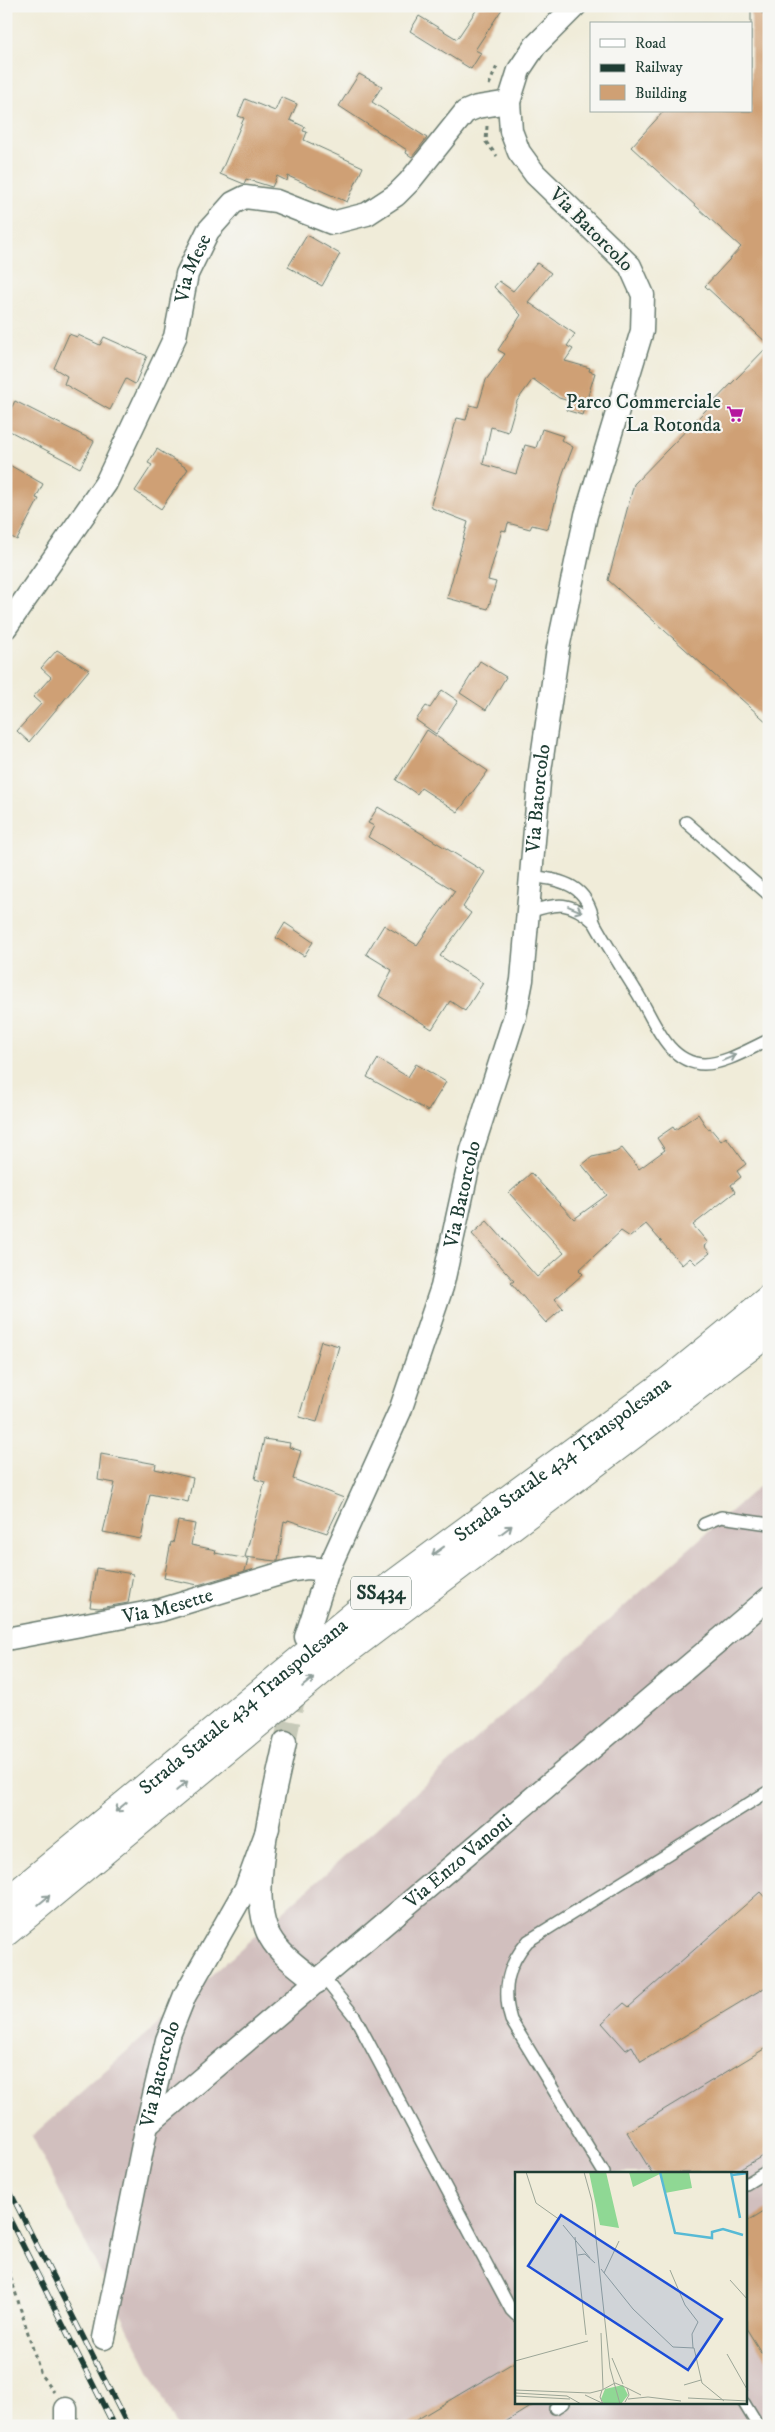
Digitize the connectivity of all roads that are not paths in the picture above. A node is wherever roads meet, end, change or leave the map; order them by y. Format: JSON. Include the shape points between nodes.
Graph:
{"nodes":[{"id":1,"x":575,"y":6,"type":"edge"},
{"id":2,"x":509,"y":102,"type":"junction"},
{"id":3,"x":6,"y":627,"type":"edge"},
{"id":4,"x":686,"y":822,"type":"dead end"},
{"id":5,"x":532,"y":876,"type":"junction"},
{"id":6,"x":769,"y":895,"type":"edge"},
{"id":7,"x":528,"y":912,"type":"junction"},
{"id":8,"x":594,"y":922,"type":"junction"},
{"id":9,"x":769,"y":1040,"type":"edge"},
{"id":10,"x":769,"y":1277,"type":"edge"},
{"id":11,"x":769,"y":1298,"type":"edge"},
{"id":12,"x":769,"y":1332,"type":"edge"},
{"id":13,"x":670,"y":1380,"type":"junction"},
{"id":14,"x":704,"y":1524,"type":"dead end"},
{"id":15,"x":769,"y":1524,"type":"edge"},
{"id":16,"x":328,"y":1570,"type":"junction"},
{"id":17,"x":769,"y":1598,"type":"edge"},
{"id":18,"x":306,"y":1638,"type":"dead end"},
{"id":19,"x":6,"y":1639,"type":"edge"},
{"id":20,"x":285,"y":1742,"type":"tunnel mouth"},
{"id":21,"x":769,"y":1791,"type":"edge"},
{"id":22,"x":268,"y":1828,"type":"junction"},
{"id":23,"x":6,"y":1903,"type":"edge"},
{"id":24,"x":6,"y":1932,"type":"edge"},
{"id":25,"x":320,"y":1980,"type":"junction"},
{"id":26,"x":147,"y":2124,"type":"junction"},
{"id":27,"x":769,"y":2170,"type":"edge"},
{"id":28,"x":603,"y":2172,"type":"edge"},
{"id":29,"x":748,"y":2183,"type":"edge"},
{"id":30,"x":515,"y":2314,"type":"edge"},
{"id":31,"x":104,"y":2338,"type":"dead end"},
{"id":32,"x":745,"y":2404,"type":"edge"},
{"id":33,"x":758,"y":2426,"type":"edge"}],
"edges":[{"from":1,"to":2,"type":"street","name":"Via Batorcolo","via":[[526,57]]},
{"from":2,"to":3,"type":"street","name":"Via Mese","via":[[477,106],[465,112],[409,182],[368,214],[332,223],[276,201],[245,197],[233,203],[208,230],[186,274],[175,337],[106,483]]},
{"from":2,"to":5,"type":"street","name":"Via Batorcolo","via":[[511,132],[526,163],[630,266],[640,286],[644,310],[640,343],[584,523],[560,638],[540,772]]},
{"from":4,"to":6,"type":"lane"},
{"from":5,"to":7,"type":"street","name":"Via Batorcolo"},
{"from":5,"to":8,"type":"lane","via":[[566,884],[582,893],[591,904]]},
{"from":7,"to":8,"type":"lane","one_way":true,"via":[[563,904],[583,912]]},
{"from":7,"to":16,"type":"street","name":"Via Batorcolo","via":[[515,1016],[472,1150],[442,1287],[400,1410]]},
{"from":8,"to":9,"type":"lane","one_way":true,"via":[[660,1034],[676,1052],[702,1064],[717,1063]]},
{"from":10,"to":13,"type":"highway"},
{"from":11,"to":13,"type":"highway","name":"Strada Statale 434 Transpolesana","number":"SS434"},
{"from":24,"to":12,"type":"highway","name":"Strada Statale 434 Transpolesana","number":"SS434","one_way":true,"via":[[338,1657]]},
{"from":13,"to":23,"type":"highway","name":"Strada Statale 434 Transpolesana","number":"SS434","one_way":true,"via":[[375,1598]]},
{"from":14,"to":15,"type":"lane","via":[[721,1517]]},
{"from":16,"to":18,"type":"street","name":"Via Batorcolo"},
{"from":16,"to":19,"type":"street","name":"Via Mesette","via":[[308,1568],[289,1571],[161,1610]]},
{"from":17,"to":25,"type":"street","name":"Via Enzo Vanoni"},
{"from":20,"to":22,"type":"street","name":"Via Batorcolo"},
{"from":21,"to":28,"type":"lane","via":[[528,1941],[516,1954],[506,1988],[511,2020]]},
{"from":22,"to":25,"type":"street","name":"Via Batorcolo","via":[[260,1890],[262,1918],[276,1946]]},
{"from":22,"to":26,"type":"street","name":"Via Batorcolo","via":[[246,1888],[173,2021]]},
{"from":25,"to":26,"type":"street","name":"Via Enzo Vanoni"},
{"from":25,"to":30,"type":"lane","via":[[354,2017]]},
{"from":26,"to":31,"type":"street","name":"Via Batorcolo"},
{"from":27,"to":29,"type":"lane"},
{"from":32,"to":33,"type":"lane"}]}
